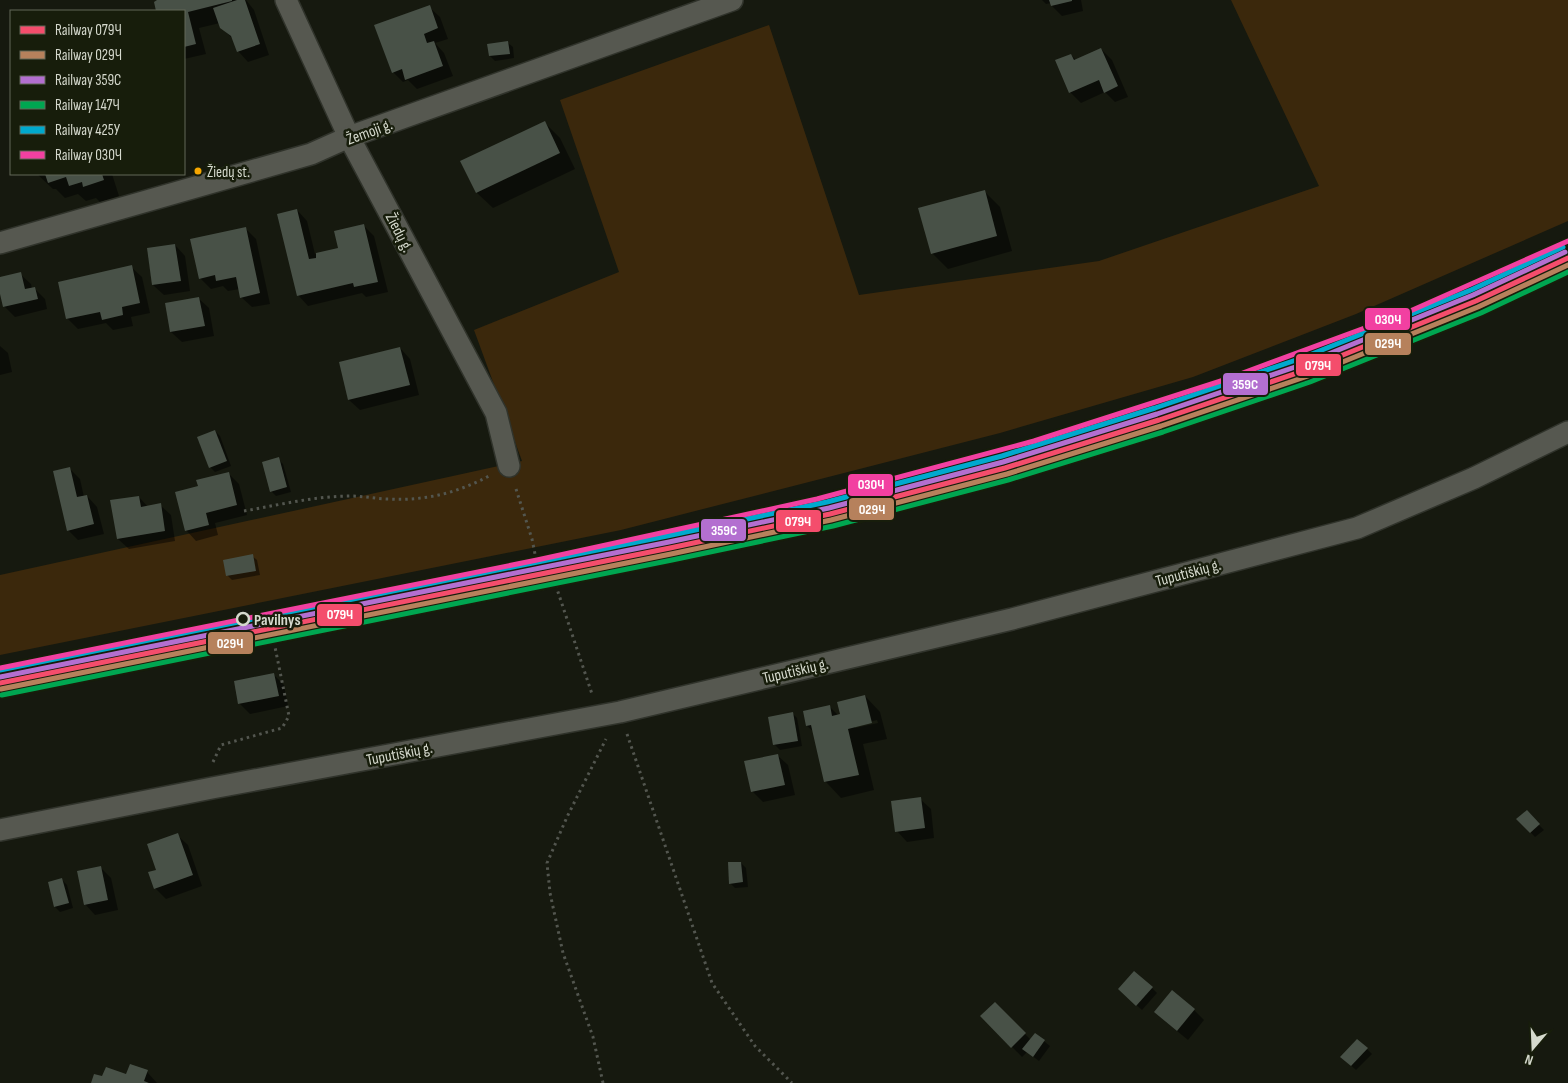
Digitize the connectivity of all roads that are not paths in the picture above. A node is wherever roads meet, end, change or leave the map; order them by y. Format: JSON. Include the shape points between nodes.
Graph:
{"nodes":[{"id":1,"x":286,"y":0,"type":"edge"},
{"id":2,"x":732,"y":0,"type":"edge"},
{"id":3,"x":349,"y":137,"type":"junction"},
{"id":4,"x":0,"y":243,"type":"edge"},
{"id":5,"x":1568,"y":432,"type":"edge"},
{"id":6,"x":509,"y":466,"type":"road end"},
{"id":7,"x":0,"y":830,"type":"edge"}],
"edges":[{"from":1,"to":3,"type":"street","name":"Žiedų g."},
{"from":2,"to":3,"type":"street","name":"Žemoji g."},
{"from":3,"to":4,"type":"street","name":"Žemoji g.","via":[[311,154]]},
{"from":3,"to":6,"type":"street","name":"Žiedų g.","via":[[496,413]]},
{"from":5,"to":7,"type":"street","name":"Tuputiškių g.","via":[[1474,478],[1357,528],[1012,619],[620,712]]}]}
